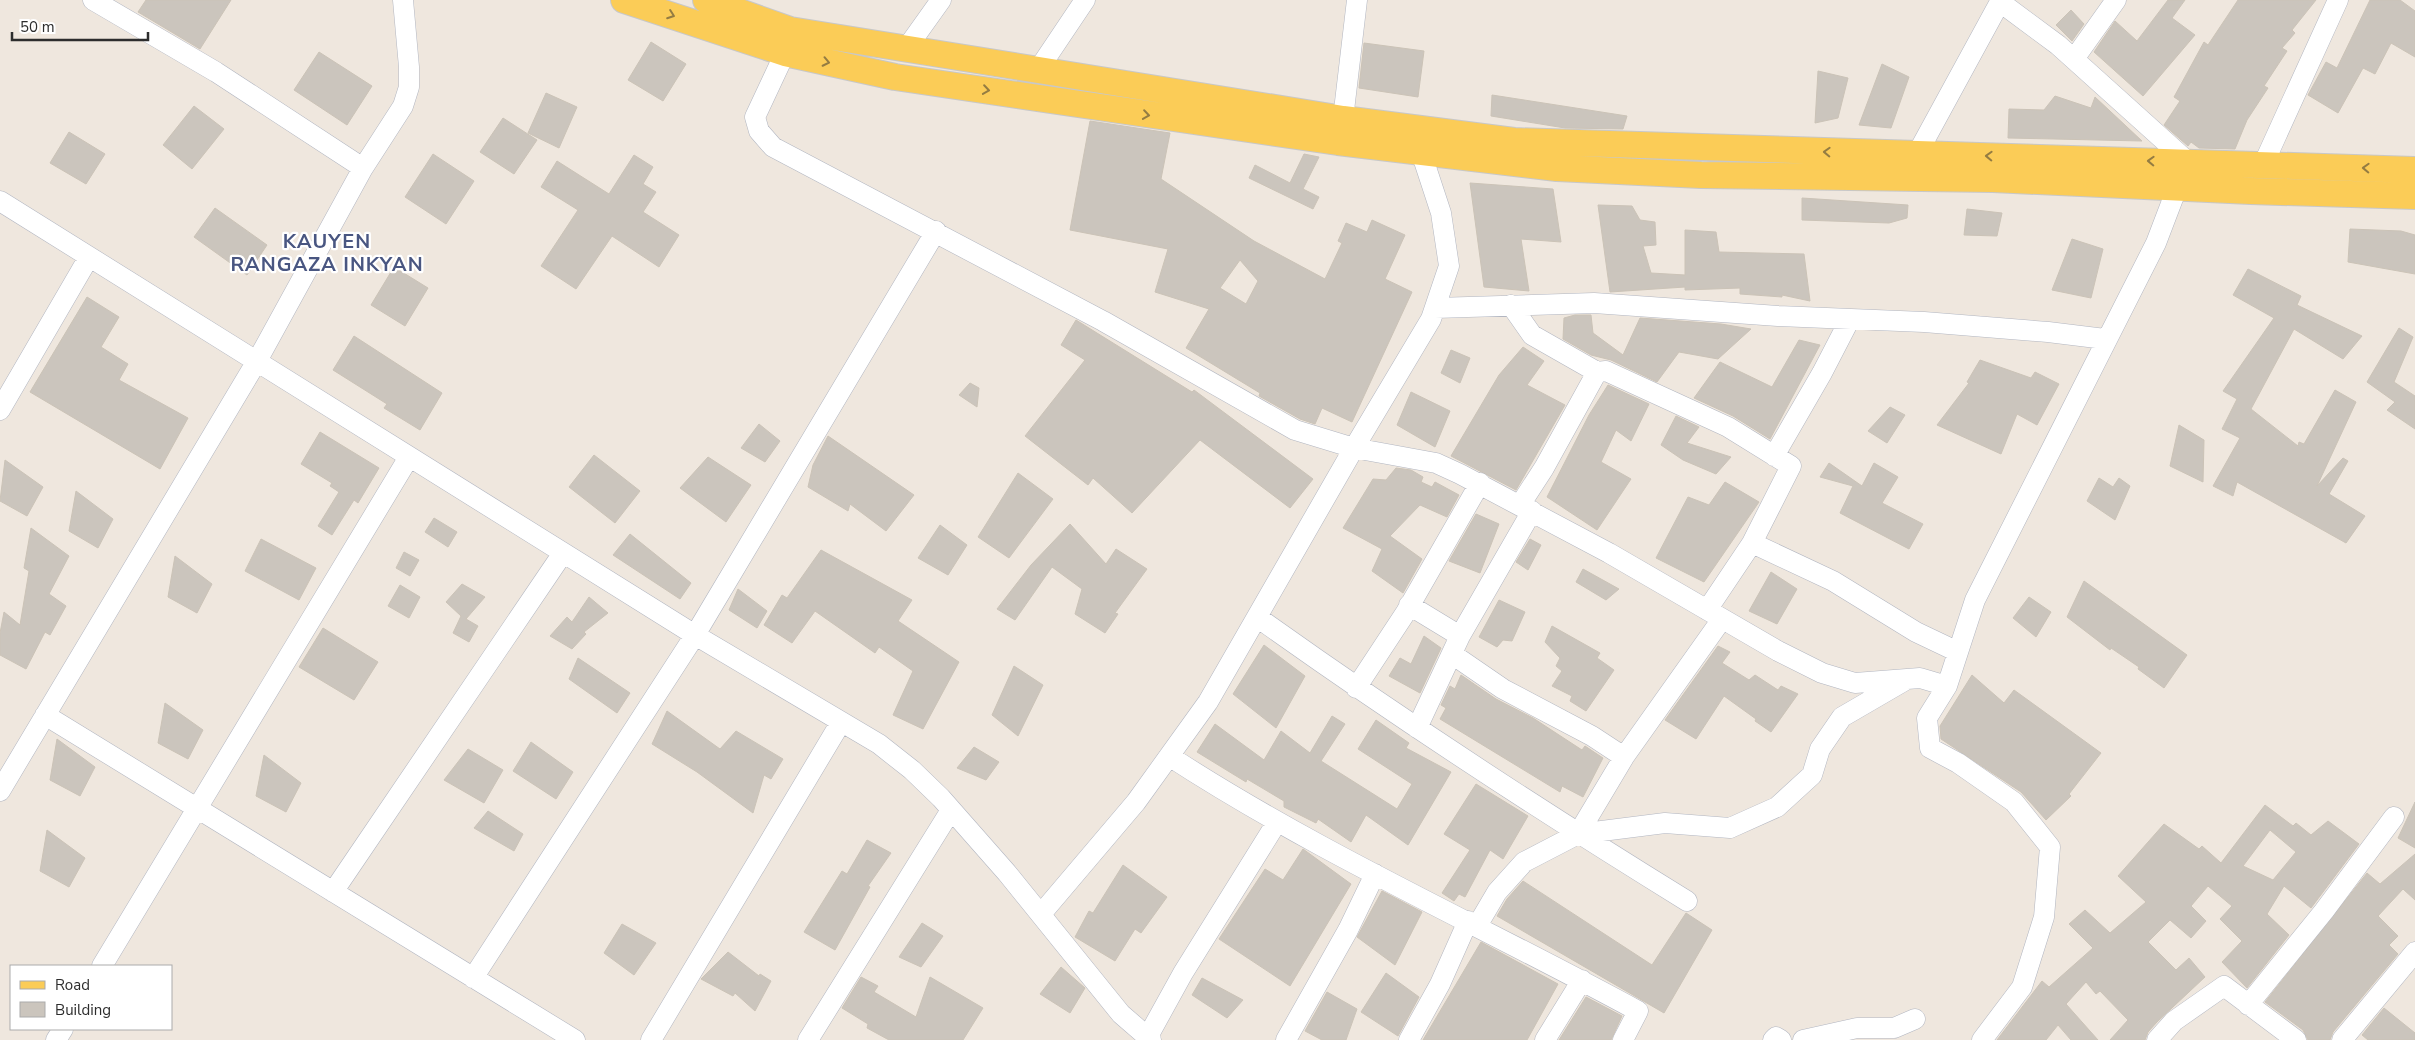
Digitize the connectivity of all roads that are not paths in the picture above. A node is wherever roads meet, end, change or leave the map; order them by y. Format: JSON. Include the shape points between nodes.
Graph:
{"nodes":[{"id":1,"x":94,"y":0,"type":"edge"},
{"id":2,"x":403,"y":0,"type":"edge"},
{"id":3,"x":624,"y":0,"type":"edge"},
{"id":4,"x":706,"y":0,"type":"edge"},
{"id":5,"x":941,"y":0,"type":"edge"},
{"id":6,"x":1085,"y":0,"type":"edge"},
{"id":7,"x":1356,"y":0,"type":"edge"},
{"id":8,"x":2116,"y":0,"type":"edge"},
{"id":9,"x":2338,"y":0,"type":"edge"},
{"id":10,"x":2000,"y":1,"type":"edge"},
{"id":11,"x":906,"y":49,"type":"junction"},
{"id":12,"x":785,"y":53,"type":"junction"},
{"id":13,"x":2074,"y":59,"type":"junction"},
{"id":14,"x":1038,"y":70,"type":"junction"},
{"id":15,"x":1342,"y":119,"type":"junction"},
{"id":16,"x":1421,"y":152,"type":"junction"},
{"id":17,"x":1917,"y":154,"type":"junction"},
{"id":18,"x":2188,"y":162,"type":"junction"},
{"id":19,"x":2263,"y":165,"type":"junction"},
{"id":20,"x":363,"y":168,"type":"junction"},
{"id":21,"x":2415,"y":170,"type":"edge"},
{"id":22,"x":2184,"y":188,"type":"junction"},
{"id":23,"x":2415,"y":196,"type":"edge"},
{"id":24,"x":0,"y":201,"type":"edge"},
{"id":25,"x":936,"y":231,"type":"junction"},
{"id":26,"x":89,"y":257,"type":"junction"},
{"id":27,"x":1511,"y":305,"type":"junction"},
{"id":28,"x":1435,"y":308,"type":"junction"},
{"id":29,"x":1850,"y":319,"type":"junction"},
{"id":30,"x":2105,"y":339,"type":"junction"},
{"id":31,"x":257,"y":362,"type":"junction"},
{"id":32,"x":1597,"y":372,"type":"junction"},
{"id":33,"x":0,"y":410,"type":"edge"},
{"id":34,"x":1354,"y":448,"type":"junction"},
{"id":35,"x":1774,"y":456,"type":"junction"},
{"id":36,"x":409,"y":457,"type":"junction"},
{"id":37,"x":1480,"y":483,"type":"junction"},
{"id":38,"x":1526,"y":508,"type":"junction"},
{"id":39,"x":1752,"y":543,"type":"junction"},
{"id":40,"x":564,"y":553,"type":"junction"},
{"id":41,"x":1409,"y":605,"type":"junction"},
{"id":42,"x":1715,"y":614,"type":"junction"},
{"id":43,"x":1256,"y":617,"type":"junction"},
{"id":44,"x":695,"y":635,"type":"junction"},
{"id":45,"x":1460,"y":636,"type":"junction"},
{"id":46,"x":1958,"y":652,"type":"junction"},
{"id":47,"x":1452,"y":654,"type":"junction"},
{"id":48,"x":1908,"y":679,"type":"junction"},
{"id":49,"x":1947,"y":686,"type":"junction"},
{"id":50,"x":1356,"y":688,"type":"junction"},
{"id":51,"x":45,"y":715,"type":"junction"},
{"id":52,"x":841,"y":722,"type":"junction"},
{"id":53,"x":1418,"y":728,"type":"junction"},
{"id":54,"x":1169,"y":756,"type":"junction"},
{"id":55,"x":1624,"y":757,"type":"junction"},
{"id":56,"x":0,"y":791,"type":"edge"},
{"id":57,"x":197,"y":808,"type":"junction"},
{"id":58,"x":951,"y":810,"type":"junction"},
{"id":59,"x":2394,"y":816,"type":"dead end"},
{"id":60,"x":1277,"y":822,"type":"junction"},
{"id":61,"x":1578,"y":834,"type":"junction"},
{"id":62,"x":1374,"y":874,"type":"junction"},
{"id":63,"x":333,"y":892,"type":"junction"},
{"id":64,"x":1687,"y":901,"type":"dead end"},
{"id":65,"x":1040,"y":914,"type":"junction"},
{"id":66,"x":1472,"y":923,"type":"junction"},
{"id":67,"x":2415,"y":952,"type":"edge"},
{"id":68,"x":103,"y":965,"type":"edge"},
{"id":69,"x":473,"y":978,"type":"junction"},
{"id":70,"x":1582,"y":980,"type":"junction"},
{"id":71,"x":2248,"y":1005,"type":"junction"},
{"id":72,"x":1916,"y":1019,"type":"dead end"},
{"id":73,"x":1148,"y":1039,"type":"edge"},
{"id":74,"x":575,"y":1040,"type":"edge"},
{"id":75,"x":651,"y":1040,"type":"edge"},
{"id":76,"x":808,"y":1040,"type":"edge"},
{"id":77,"x":1286,"y":1040,"type":"edge"},
{"id":78,"x":1409,"y":1040,"type":"edge"},
{"id":79,"x":1546,"y":1040,"type":"edge"},
{"id":80,"x":1623,"y":1040,"type":"edge"},
{"id":81,"x":1773,"y":1040,"type":"edge"},
{"id":82,"x":1781,"y":1040,"type":"edge"},
{"id":83,"x":1803,"y":1040,"type":"edge"},
{"id":84,"x":1982,"y":1040,"type":"edge"},
{"id":85,"x":2157,"y":1040,"type":"edge"},
{"id":86,"x":2296,"y":1040,"type":"edge"},
{"id":87,"x":2342,"y":1040,"type":"edge"}],
"edges":[{"from":1,"to":20,"type":"street","via":[[216,72]]},
{"from":2,"to":20,"type":"street","via":[[409,87],[403,106]]},
{"from":3,"to":12,"type":"main road","one_way":true},
{"from":4,"to":11,"type":"main road","via":[[790,30]]},
{"from":5,"to":11,"type":"street"},
{"from":6,"to":14,"type":"street"},
{"from":7,"to":15,"type":"street"},
{"from":8,"to":13,"type":"street"},
{"from":9,"to":19,"type":"street"},
{"from":10,"to":13,"type":"street"},
{"from":10,"to":17,"type":"street"},
{"from":11,"to":14,"type":"main road"},
{"from":12,"to":16,"type":"main road","one_way":true,"via":[[895,77]]},
{"from":12,"to":25,"type":"street","via":[[755,117],[759,132],[773,147]]},
{"from":13,"to":18,"type":"street"},
{"from":14,"to":15,"type":"main road"},
{"from":17,"to":15,"type":"main road","one_way":true,"via":[[1514,141]]},
{"from":16,"to":22,"type":"main road","via":[[1557,168],[1701,176],[1993,179]]},
{"from":16,"to":28,"type":"street","via":[[1440,213],[1449,266]]},
{"from":18,"to":17,"type":"main road","one_way":true},
{"from":18,"to":19,"type":"main road"},
{"from":18,"to":22,"type":"street"},
{"from":21,"to":19,"type":"main road","one_way":true},
{"from":20,"to":31,"type":"street"},
{"from":22,"to":23,"type":"main road"},
{"from":22,"to":30,"type":"street"},
{"from":24,"to":26,"type":"street"},
{"from":25,"to":34,"type":"street","via":[[1295,430]]},
{"from":25,"to":44,"type":"street"},
{"from":26,"to":31,"type":"street"},
{"from":26,"to":33,"type":"street"},
{"from":27,"to":28,"type":"street"},
{"from":27,"to":29,"type":"street","via":[[1594,303]]},
{"from":27,"to":32,"type":"street","via":[[1532,335]]},
{"from":28,"to":34,"type":"street"},
{"from":29,"to":30,"type":"street","via":[[2048,332]]},
{"from":29,"to":35,"type":"street"},
{"from":30,"to":46,"type":"street","via":[[1975,600]]},
{"from":31,"to":36,"type":"street"},
{"from":31,"to":51,"type":"street"},
{"from":32,"to":35,"type":"street","via":[[1606,371],[1728,427]]},
{"from":32,"to":38,"type":"street","via":[[1544,468]]},
{"from":34,"to":37,"type":"street","via":[[1436,463]]},
{"from":34,"to":43,"type":"street"},
{"from":35,"to":39,"type":"street","via":[[1792,466]]},
{"from":36,"to":40,"type":"street"},
{"from":36,"to":57,"type":"street"},
{"from":37,"to":38,"type":"street"},
{"from":37,"to":41,"type":"street"},
{"from":38,"to":42,"type":"street"},
{"from":38,"to":45,"type":"street"},
{"from":39,"to":42,"type":"street"},
{"from":39,"to":46,"type":"street","via":[[1832,581],[1916,632]]},
{"from":40,"to":44,"type":"street"},
{"from":40,"to":63,"type":"street"},
{"from":41,"to":45,"type":"street"},
{"from":41,"to":50,"type":"street"},
{"from":42,"to":48,"type":"street","via":[[1822,673],[1855,683]]},
{"from":42,"to":55,"type":"street"},
{"from":43,"to":50,"type":"street"},
{"from":43,"to":54,"type":"street","via":[[1208,702]]},
{"from":44,"to":52,"type":"street"},
{"from":44,"to":69,"type":"street"},
{"from":45,"to":47,"type":"street"},
{"from":46,"to":49,"type":"street"},
{"from":47,"to":53,"type":"street"},
{"from":47,"to":55,"type":"street","via":[[1503,689],[1592,736]]},
{"from":48,"to":49,"type":"street","via":[[1920,678]]},
{"from":48,"to":61,"type":"street","via":[[1842,717],[1820,749],[1812,775],[1778,808],[1730,828],[1665,822]]},
{"from":49,"to":84,"type":"street","via":[[1928,718],[1930,748],[1958,763],[2014,802],[2050,847],[2044,917],[2022,987]]},
{"from":50,"to":53,"type":"street"},
{"from":51,"to":56,"type":"street"},
{"from":51,"to":57,"type":"street"},
{"from":52,"to":58,"type":"street","via":[[879,744],[912,770]]},
{"from":52,"to":75,"type":"street"},
{"from":53,"to":61,"type":"street"},
{"from":54,"to":60,"type":"street"},
{"from":54,"to":65,"type":"street","via":[[1136,802]]},
{"from":55,"to":61,"type":"street"},
{"from":57,"to":63,"type":"street"},
{"from":57,"to":68,"type":"street"},
{"from":58,"to":65,"type":"street"},
{"from":58,"to":76,"type":"street"},
{"from":59,"to":71,"type":"street"},
{"from":60,"to":62,"type":"street"},
{"from":60,"to":73,"type":"street","via":[[1183,973]]},
{"from":61,"to":64,"type":"street"},
{"from":61,"to":66,"type":"street","via":[[1524,862]]},
{"from":62,"to":66,"type":"street"},
{"from":62,"to":77,"type":"street","via":[[1348,930]]},
{"from":63,"to":69,"type":"street"},
{"from":65,"to":73,"type":"street","via":[[1121,1014]]},
{"from":66,"to":70,"type":"street"},
{"from":66,"to":78,"type":"street"},
{"from":67,"to":87,"type":"street"},
{"from":69,"to":74,"type":"street"},
{"from":70,"to":79,"type":"street"},
{"from":70,"to":80,"type":"street","via":[[1638,1011]]},
{"from":71,"to":85,"type":"street","via":[[2224,986],[2174,1021]]},
{"from":71,"to":86,"type":"street"},
{"from":72,"to":83,"type":"street","via":[[1894,1028],[1857,1028]]},
{"from":81,"to":82,"type":"street","via":[[1776,1037]]}]}
